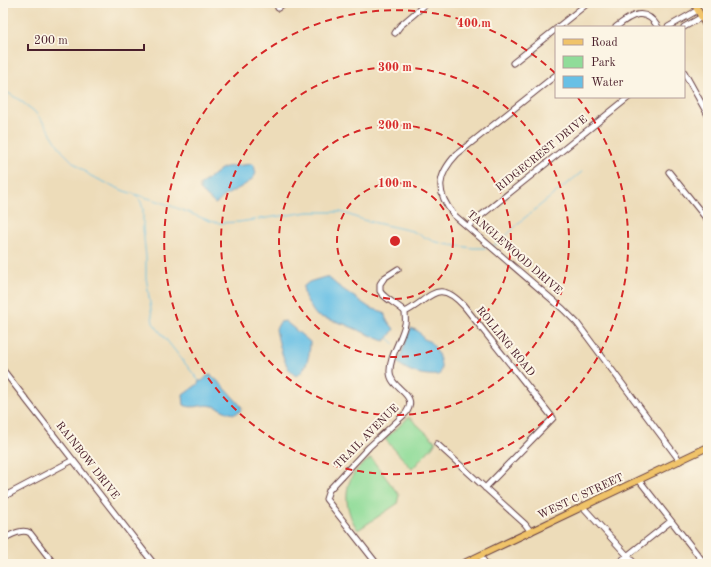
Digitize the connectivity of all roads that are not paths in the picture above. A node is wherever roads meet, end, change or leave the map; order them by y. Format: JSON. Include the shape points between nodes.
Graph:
{"nodes":[{"id":1,"x":284,"y":3,"type":"edge"},
{"id":2,"x":427,"y":3,"type":"edge"},
{"id":3,"x":588,"y":3,"type":"edge"},
{"id":4,"x":697,"y":6,"type":"edge"},
{"id":5,"x":278,"y":8,"type":"dead end"},
{"id":6,"x":702,"y":17,"type":"junction"},
{"id":7,"x":559,"y":26,"type":"edge"},
{"id":8,"x":617,"y":26,"type":"edge"},
{"id":9,"x":657,"y":26,"type":"edge"},
{"id":10,"x":669,"y":26,"type":"edge"},
{"id":11,"x":685,"y":26,"type":"edge"},
{"id":12,"x":708,"y":29,"type":"edge"},
{"id":13,"x":555,"y":30,"type":"edge"},
{"id":14,"x":395,"y":34,"type":"dead end"},
{"id":15,"x":513,"y":63,"type":"dead end"},
{"id":16,"x":685,"y":74,"type":"edge"},
{"id":17,"x":555,"y":76,"type":"edge"},
{"id":18,"x":628,"y":98,"type":"edge"},
{"id":19,"x":708,"y":115,"type":"edge"},
{"id":20,"x":669,"y":172,"type":"dead end"},
{"id":21,"x":708,"y":214,"type":"edge"},
{"id":22,"x":468,"y":226,"type":"junction"},
{"id":23,"x":398,"y":269,"type":"dead end"},
{"id":24,"x":405,"y":312,"type":"junction"},
{"id":25,"x":3,"y":370,"type":"edge"},
{"id":26,"x":437,"y":444,"type":"dead end"},
{"id":27,"x":708,"y":447,"type":"edge"},
{"id":28,"x":73,"y":460,"type":"junction"},
{"id":29,"x":680,"y":461,"type":"junction"},
{"id":30,"x":639,"y":480,"type":"junction"},
{"id":31,"x":485,"y":488,"type":"junction"},
{"id":32,"x":3,"y":497,"type":"edge"},
{"id":33,"x":583,"y":507,"type":"junction"},
{"id":34,"x":671,"y":521,"type":"junction"},
{"id":35,"x":531,"y":532,"type":"junction"},
{"id":36,"x":3,"y":539,"type":"edge"},
{"id":37,"x":480,"y":556,"type":"junction"},
{"id":38,"x":628,"y":556,"type":"junction"},
{"id":39,"x":54,"y":564,"type":"edge"},
{"id":40,"x":154,"y":564,"type":"edge"},
{"id":41,"x":377,"y":564,"type":"edge"},
{"id":42,"x":462,"y":564,"type":"edge"},
{"id":43,"x":486,"y":564,"type":"edge"},
{"id":44,"x":617,"y":564,"type":"edge"},
{"id":45,"x":635,"y":564,"type":"edge"},
{"id":46,"x":705,"y":564,"type":"edge"}],
"edges":[{"from":1,"to":5,"type":"street"},
{"from":2,"to":14,"type":"street","via":[[400,26]]},
{"from":3,"to":7,"type":"street"},
{"from":4,"to":6,"type":"main road"},
{"from":4,"to":10,"type":"street"},
{"from":6,"to":11,"type":"street"},
{"from":6,"to":12,"type":"main road"},
{"from":8,"to":9,"type":"street","via":[[636,14],[649,17]]},
{"from":13,"to":15,"type":"street"},
{"from":16,"to":19,"type":"street"},
{"from":17,"to":22,"type":"street","name":"TANGLEWOOD DRIVE","via":[[450,162],[440,187],[443,198],[454,215]]},
{"from":18,"to":22,"type":"street","name":"RIDGECREST DRIVE"},
{"from":20,"to":21,"type":"street","via":[[705,217]]},
{"from":22,"to":29,"type":"street","name":"TANGLEWOOD DRIVE","via":[[572,318]]},
{"from":23,"to":24,"type":"street","via":[[384,278],[380,290]]},
{"from":24,"to":31,"type":"street","name":"ROLLING ROAD","via":[[439,291],[450,294],[464,306],[553,418]]},
{"from":24,"to":41,"type":"street","name":"TRAIL AVENUE","via":[[406,323],[390,364],[390,373],[410,401],[410,407],[334,484],[326,499]]},
{"from":25,"to":28,"type":"street","name":"RAINBOW DRIVE"},
{"from":26,"to":31,"type":"street"},
{"from":27,"to":29,"type":"main road","name":"WEST C STREET"},
{"from":28,"to":32,"type":"street"},
{"from":28,"to":40,"type":"street","name":"RAINBOW DRIVE"},
{"from":29,"to":30,"type":"main road","name":"WEST C STREET"},
{"from":30,"to":33,"type":"main road","name":"WEST C STREET"},
{"from":30,"to":34,"type":"street"},
{"from":31,"to":35,"type":"street"},
{"from":33,"to":35,"type":"main road","name":"WEST C STREET"},
{"from":33,"to":38,"type":"street"},
{"from":34,"to":38,"type":"street"},
{"from":34,"to":46,"type":"street"},
{"from":35,"to":37,"type":"main road","name":"WEST C STREET"},
{"from":36,"to":39,"type":"street","via":[[26,530]]},
{"from":37,"to":42,"type":"main road","name":"WEST C STREET"},
{"from":37,"to":43,"type":"street"},
{"from":38,"to":44,"type":"street"},
{"from":38,"to":45,"type":"street"}]}
